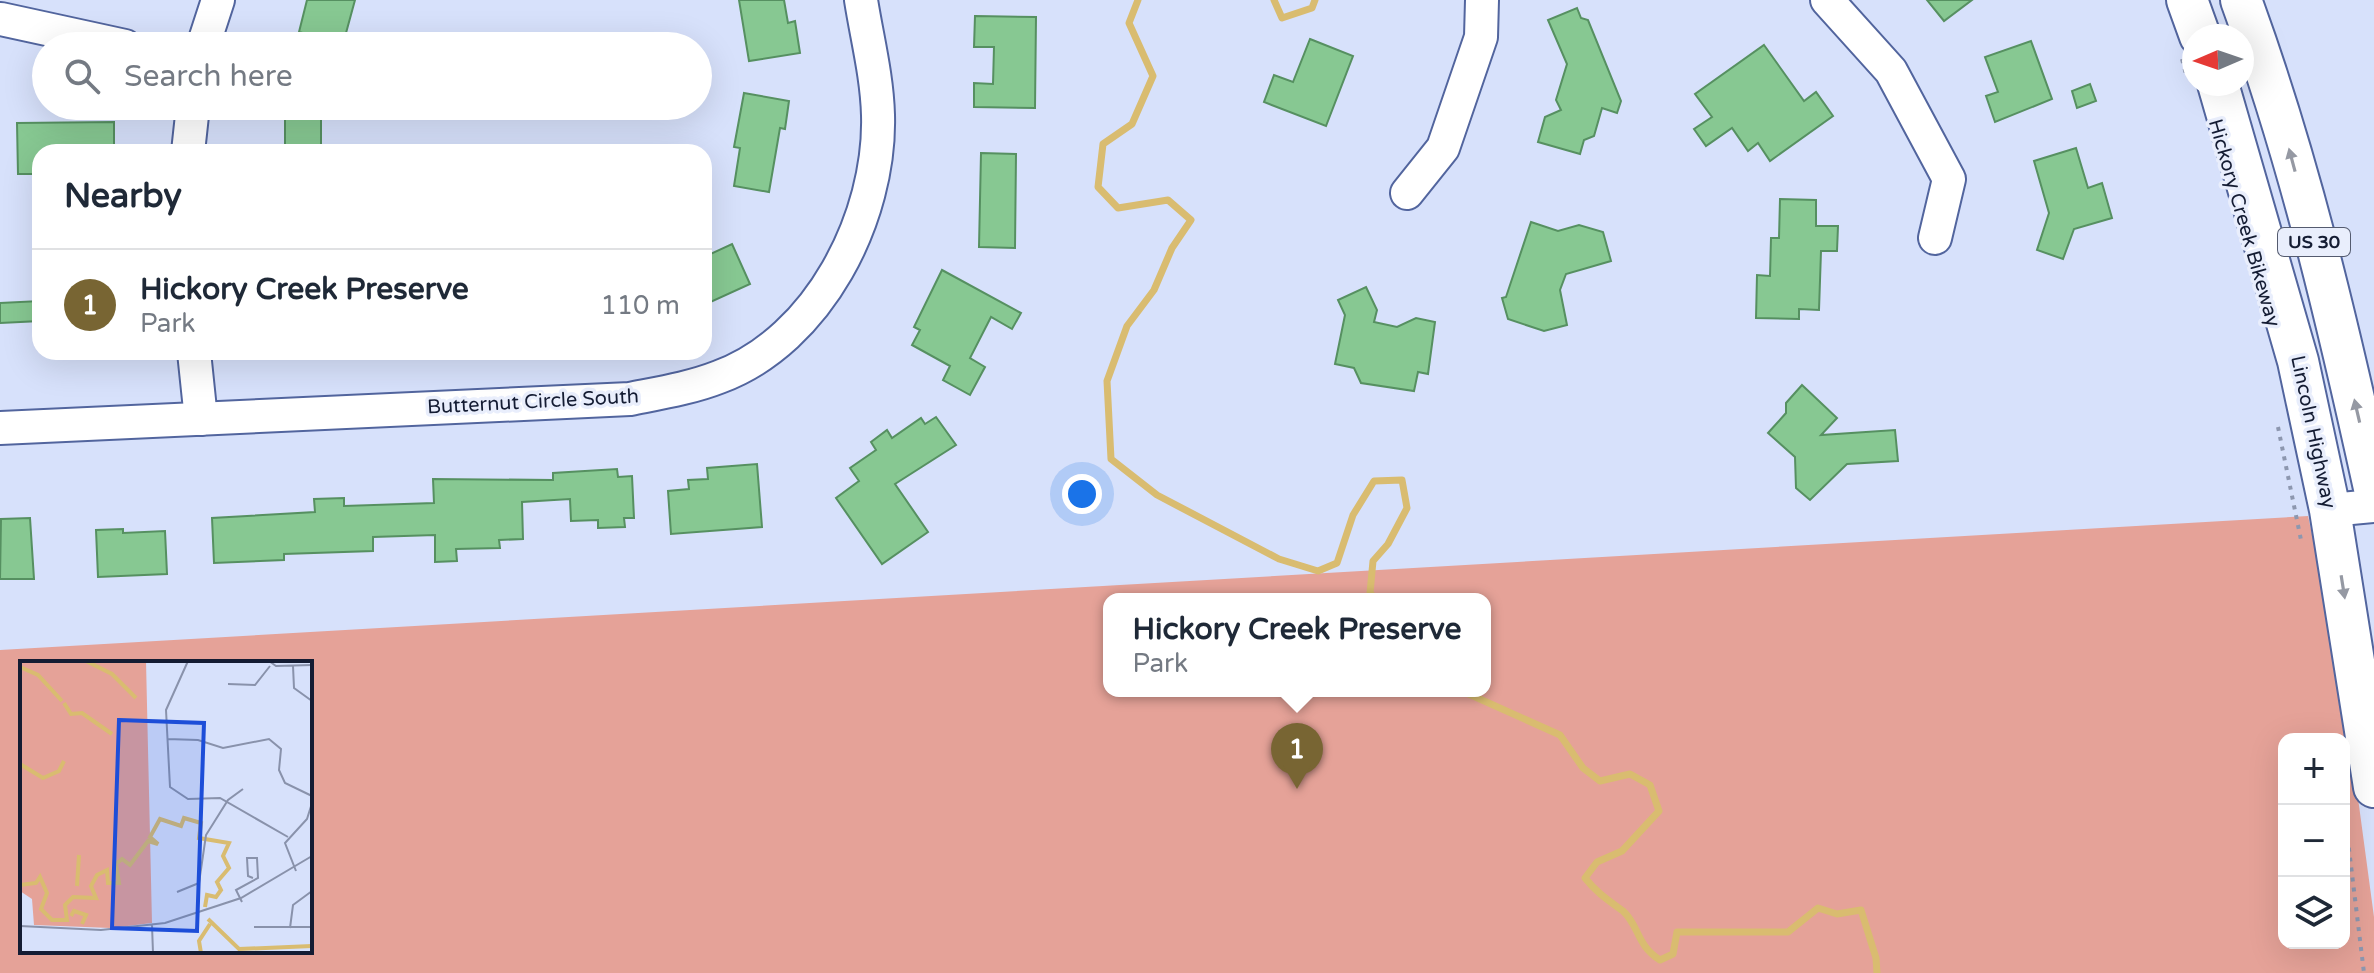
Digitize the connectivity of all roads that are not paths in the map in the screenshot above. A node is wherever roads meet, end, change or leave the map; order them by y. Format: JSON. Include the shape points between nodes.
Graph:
{"nodes":[{"id":1,"x":218,"y":0,"type":"edge"},
{"id":2,"x":861,"y":0,"type":"edge"},
{"id":3,"x":1482,"y":0,"type":"edge"},
{"id":4,"x":1827,"y":0,"type":"edge"},
{"id":5,"x":2187,"y":0,"type":"edge"},
{"id":6,"x":2241,"y":0,"type":"edge"},
{"id":7,"x":1,"y":19,"type":"edge"},
{"id":8,"x":2189,"y":24,"type":"edge"},
{"id":9,"x":61,"y":32,"type":"edge"},
{"id":10,"x":208,"y":32,"type":"edge"},
{"id":11,"x":2208,"y":96,"type":"edge"},
{"id":12,"x":191,"y":120,"type":"edge"},
{"id":13,"x":189,"y":144,"type":"edge"},
{"id":14,"x":1407,"y":193,"type":"dead end"},
{"id":15,"x":1935,"y":238,"type":"dead end"},
{"id":16,"x":195,"y":360,"type":"edge"},
{"id":17,"x":201,"y":419,"type":"junction"},
{"id":18,"x":0,"y":428,"type":"edge"},
{"id":19,"x":2374,"y":488,"type":"edge"},
{"id":20,"x":2374,"y":506,"type":"edge"},
{"id":21,"x":2330,"y":510,"type":"junction"},
{"id":22,"x":2374,"y":787,"type":"edge"}],
"edges":[{"from":1,"to":10,"type":"street"},
{"from":2,"to":17,"type":"street","name":"Butternut Circle South","via":[[878,117],[870,188],[830,284],[802,319],[748,362],[721,377],[630,399]]},
{"from":3,"to":14,"type":"street","via":[[1481,37],[1443,148]]},
{"from":4,"to":15,"type":"street","via":[[1891,71],[1949,179]]},
{"from":5,"to":8,"type":"main road"},
{"from":19,"to":6,"type":"main road","number":"US 30","one_way":true,"via":[[2274,89]]},
{"from":7,"to":9,"type":"street"},
{"from":11,"to":21,"type":"main road","name":"Lincoln Highway","number":"US 30","via":[[2298,361]]},
{"from":12,"to":13,"type":"street"},
{"from":16,"to":17,"type":"street"},
{"from":17,"to":18,"type":"street","name":"Butternut Circle South"},
{"from":20,"to":21,"type":"street"},
{"from":21,"to":22,"type":"main road","name":"Lincoln Highway","number":"US 30","one_way":true}]}
